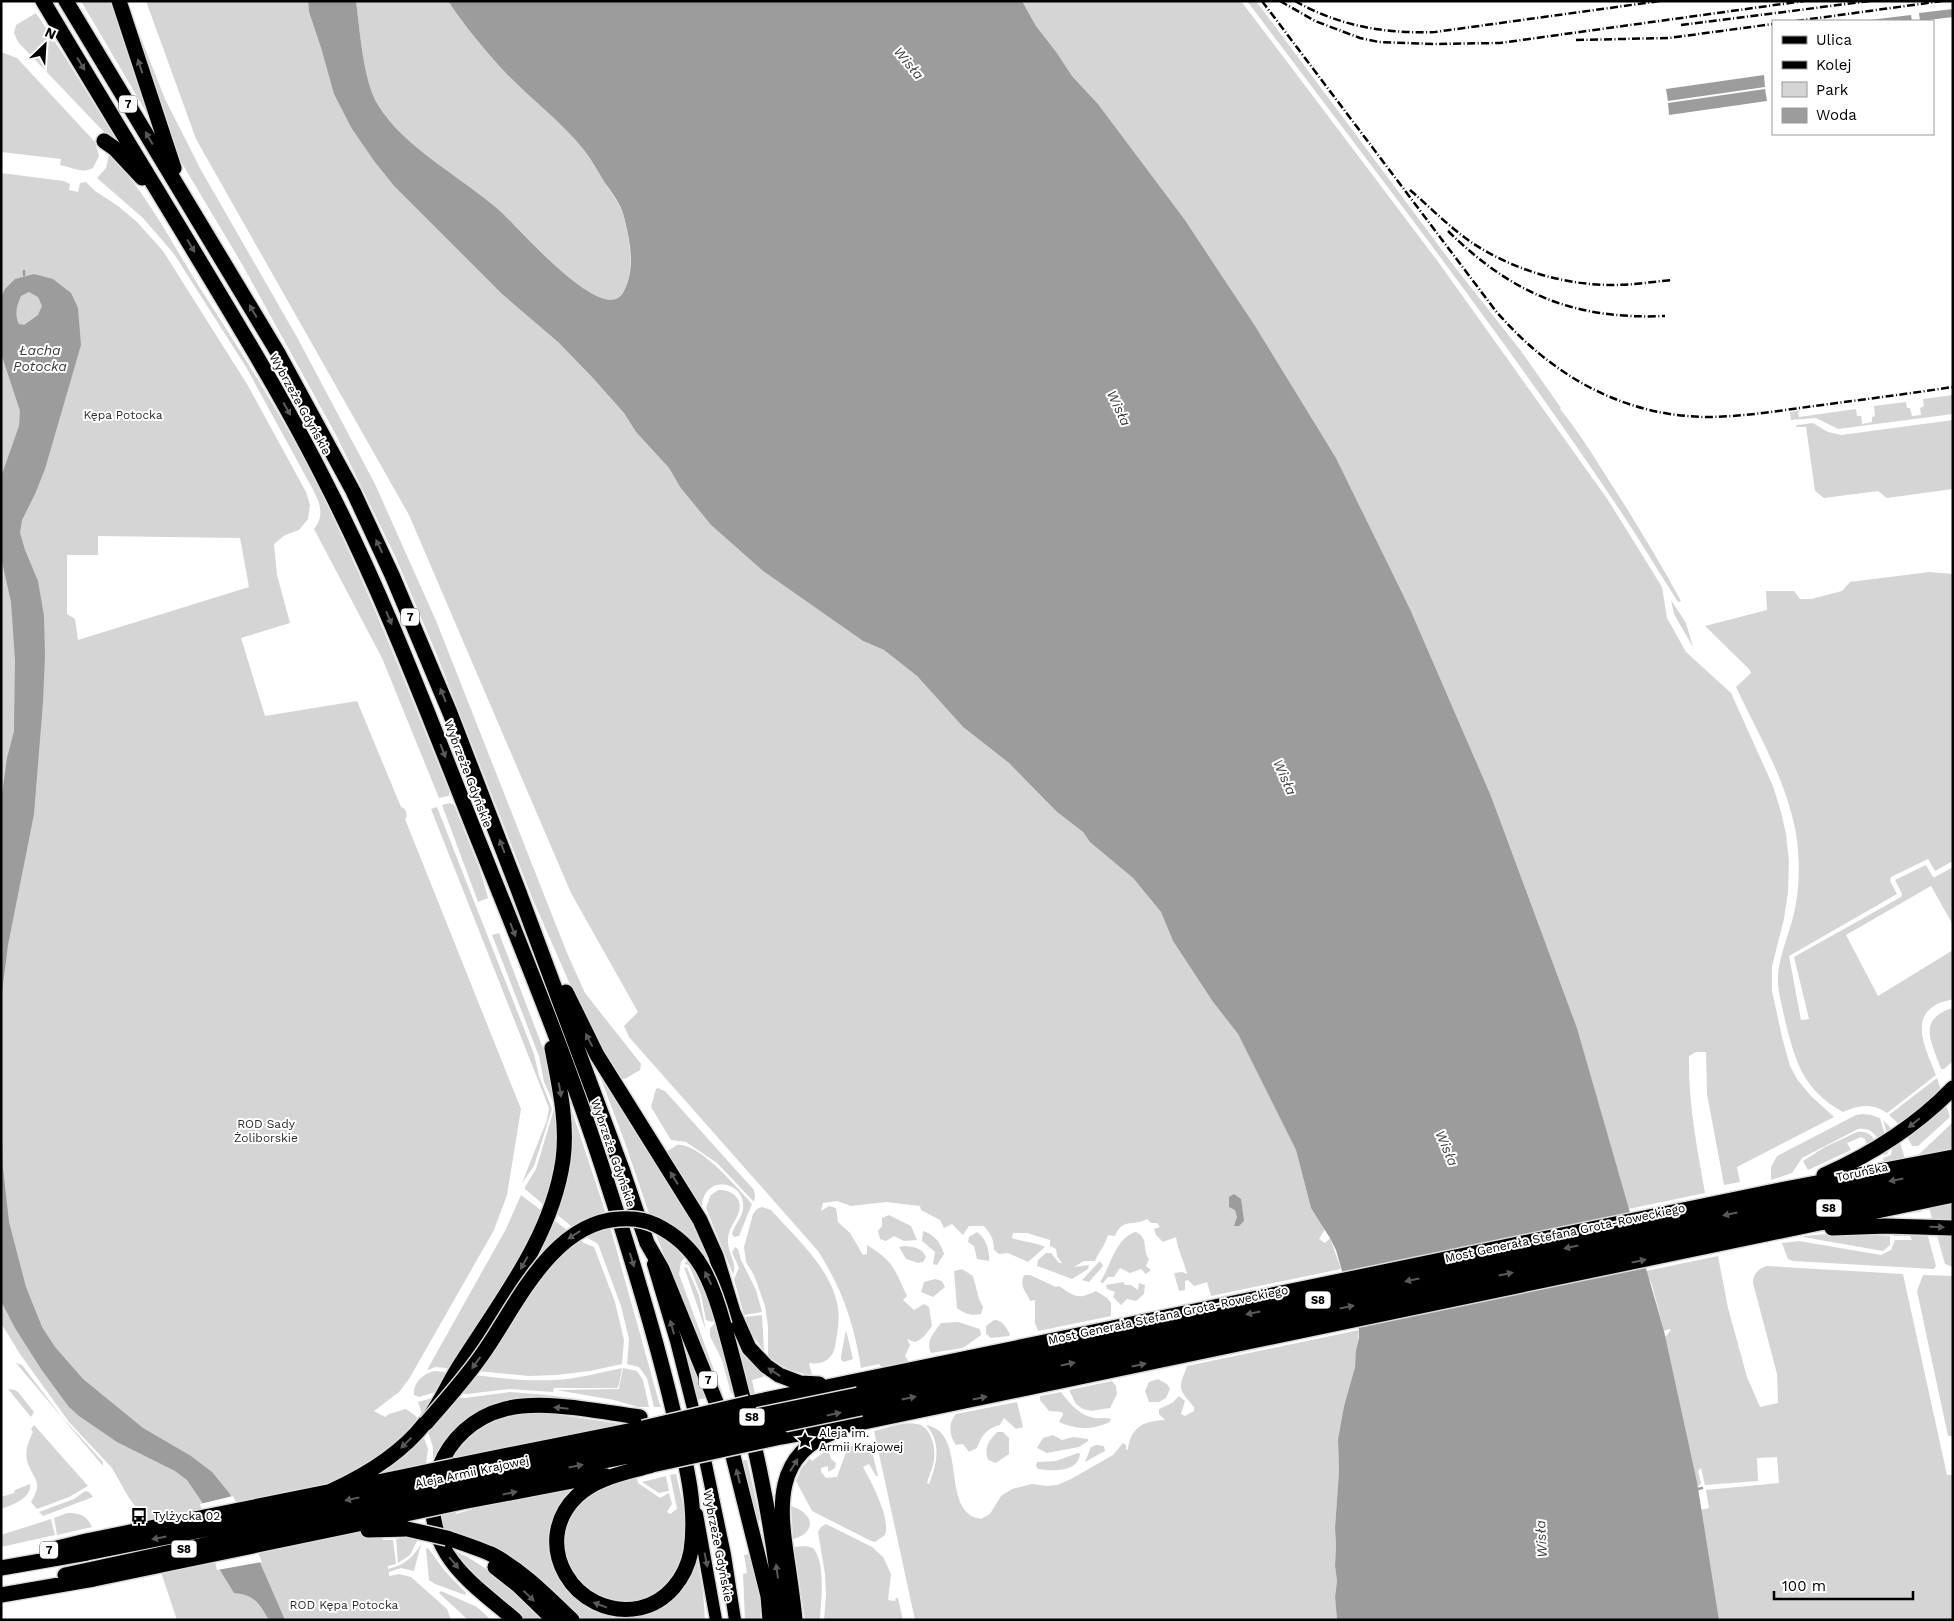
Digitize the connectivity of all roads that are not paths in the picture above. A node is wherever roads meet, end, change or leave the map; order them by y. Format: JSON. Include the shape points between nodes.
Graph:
{"nodes":[{"id":1,"x":43,"y":1,"type":"edge"},
{"id":2,"x":118,"y":1,"type":"edge"},
{"id":3,"x":69,"y":7,"type":"edge"},
{"id":4,"x":104,"y":141,"type":"dead end"},
{"id":5,"x":184,"y":195,"type":"junction"},
{"id":6,"x":166,"y":204,"type":"junction"},
{"id":7,"x":519,"y":892,"type":"junction"},
{"id":8,"x":543,"y":1008,"type":"junction"},
{"id":9,"x":1952,"y":1089,"type":"edge"},
{"id":10,"x":1953,"y":1156,"type":"edge"},
{"id":11,"x":1953,"y":1169,"type":"edge"},
{"id":12,"x":1953,"y":1183,"type":"edge"},
{"id":13,"x":1875,"y":1191,"type":"junction"},
{"id":14,"x":1953,"y":1196,"type":"edge"},
{"id":15,"x":1779,"y":1211,"type":"junction"},
{"id":16,"x":1953,"y":1228,"type":"edge"},
{"id":17,"x":647,"y":1243,"type":"junction"},
{"id":18,"x":860,"y":1402,"type":"junction"},
{"id":19,"x":426,"y":1423,"type":"junction"},
{"id":20,"x":646,"y":1440,"type":"junction"},
{"id":21,"x":689,"y":1478,"type":"junction"},
{"id":22,"x":458,"y":1484,"type":"junction"},
{"id":23,"x":331,"y":1491,"type":"junction"},
{"id":24,"x":402,"y":1503,"type":"junction"},
{"id":25,"x":277,"y":1522,"type":"junction"},
{"id":26,"x":447,"y":1538,"type":"junction"},
{"id":27,"x":86,"y":1547,"type":"junction"},
{"id":28,"x":1,"y":1563,"type":"edge"},
{"id":29,"x":1,"y":1568,"type":"edge"},
{"id":30,"x":92,"y":1574,"type":"junction"},
{"id":31,"x":1,"y":1591,"type":"edge"},
{"id":32,"x":1,"y":1595,"type":"edge"},
{"id":33,"x":515,"y":1620,"type":"edge"},
{"id":34,"x":554,"y":1620,"type":"edge"},
{"id":35,"x":572,"y":1620,"type":"edge"},
{"id":36,"x":716,"y":1620,"type":"edge"},
{"id":37,"x":736,"y":1620,"type":"edge"},
{"id":38,"x":770,"y":1620,"type":"edge"},
{"id":39,"x":782,"y":1620,"type":"edge"},
{"id":40,"x":796,"y":1620,"type":"edge"}],
"edges":[{"from":1,"to":6,"type":"highway","name":"Wybrzeże Gdyńskie","number":"7","one_way":true},
{"from":5,"to":2,"type":"highway","one_way":true},
{"from":5,"to":3,"type":"highway","name":"Wybrzeże Gdyńskie","number":"7","one_way":true},
{"from":4,"to":6,"type":"highway"},
{"from":7,"to":5,"type":"highway","name":"Wybrzeże Gdyńskie","number":"7","one_way":true,"via":[[424,648],[373,532],[304,399]]},
{"from":6,"to":8,"type":"highway","name":"Wybrzeże Gdyńskie","number":"7","one_way":true,"via":[[263,367],[359,550],[430,717]]},
{"from":7,"to":17,"type":"highway","name":"Wybrzeże Gdyńskie","number":"7"},
{"from":18,"to":7,"type":"highway","one_way":true,"via":[[828,1384],[800,1383],[779,1375],[749,1348],[740,1332],[721,1268],[700,1220],[597,1055]]},
{"from":8,"to":19,"type":"highway","number":"7","one_way":true,"bridge":true,"via":[[559,1081],[564,1124],[563,1161],[552,1203],[527,1258]]},
{"from":8,"to":21,"type":"highway","name":"Wybrzeże Gdyńskie","one_way":true,"via":[[596,1146],[634,1268]]},
{"from":9,"to":15,"type":"highway","one_way":true,"via":[[1904,1131],[1865,1156],[1814,1179]]},
{"from":10,"to":13,"type":"highway"},
{"from":11,"to":13,"type":"highway","name":"Toruńska","one_way":true},
{"from":12,"to":13,"type":"highway"},
{"from":13,"to":14,"type":"highway"},
{"from":13,"to":15,"type":"highway"},
{"from":13,"to":15,"type":"highway"},
{"from":15,"to":16,"type":"highway","one_way":true,"via":[[1886,1226]]},
{"from":15,"to":18,"type":"highway","number":"S8"},
{"from":15,"to":18,"type":"highway"},
{"from":37,"to":17,"type":"main road","name":"Wybrzeże Gdyńskie","one_way":true,"via":[[701,1439]]},
{"from":38,"to":17,"type":"highway","number":"7","one_way":true,"via":[[768,1596],[725,1424],[674,1296]]},
{"from":18,"to":20,"type":"highway","number":"S8","bridge":true},
{"from":18,"to":20,"type":"highway","bridge":true,"via":[[694,1415]]},
{"from":20,"to":18,"type":"highway","one_way":true,"bridge":true,"via":[[802,1432]]},
{"from":40,"to":18,"type":"highway","one_way":true,"via":[[782,1514],[786,1479],[796,1460],[810,1445],[828,1434]]},
{"from":19,"to":23,"type":"highway","number":"7","one_way":true,"via":[[385,1462]]},
{"from":39,"to":19,"type":"highway","one_way":true,"bridge":true,"via":[[760,1472],[716,1297],[693,1254],[660,1227],[642,1220],[599,1223],[574,1235],[551,1254],[458,1387]]},
{"from":21,"to":20,"type":"highway","one_way":true,"via":[[692,1542],[688,1563],[675,1587],[648,1606],[626,1610],[604,1607],[585,1598],[568,1580],[560,1562],[558,1532],[565,1512],[580,1494],[606,1479]]},
{"from":22,"to":20,"type":"highway","one_way":true},
{"from":20,"to":22,"type":"highway"},
{"from":20,"to":33,"type":"highway","one_way":true,"via":[[551,1406],[514,1407],[476,1422],[447,1450],[433,1492],[433,1514],[438,1535],[457,1568]]},
{"from":21,"to":36,"type":"main road","name":"Wybrzeże Gdyńskie","one_way":true},
{"from":22,"to":24,"type":"highway","bridge":true},
{"from":22,"to":24,"type":"highway","bridge":true},
{"from":24,"to":23,"type":"highway","one_way":true},
{"from":23,"to":25,"type":"highway","number":"7"},
{"from":24,"to":25,"type":"highway","name":"Aleja Armii Krajowej"},
{"from":24,"to":25,"type":"highway","number":"7","via":[[314,1535]]},
{"from":24,"to":26,"type":"highway","bridge":true},
{"from":25,"to":27,"type":"highway","number":"7","one_way":true},
{"from":25,"to":30,"type":"highway","number":"7"},
{"from":26,"to":34,"type":"highway","one_way":true,"via":[[507,1576]]},
{"from":26,"to":35,"type":"highway","via":[[479,1549],[505,1563],[535,1584]]},
{"from":27,"to":28,"type":"highway","number":"7"},
{"from":27,"to":29,"type":"highway"},
{"from":30,"to":31,"type":"highway"},
{"from":30,"to":32,"type":"highway","number":"7"}]}
